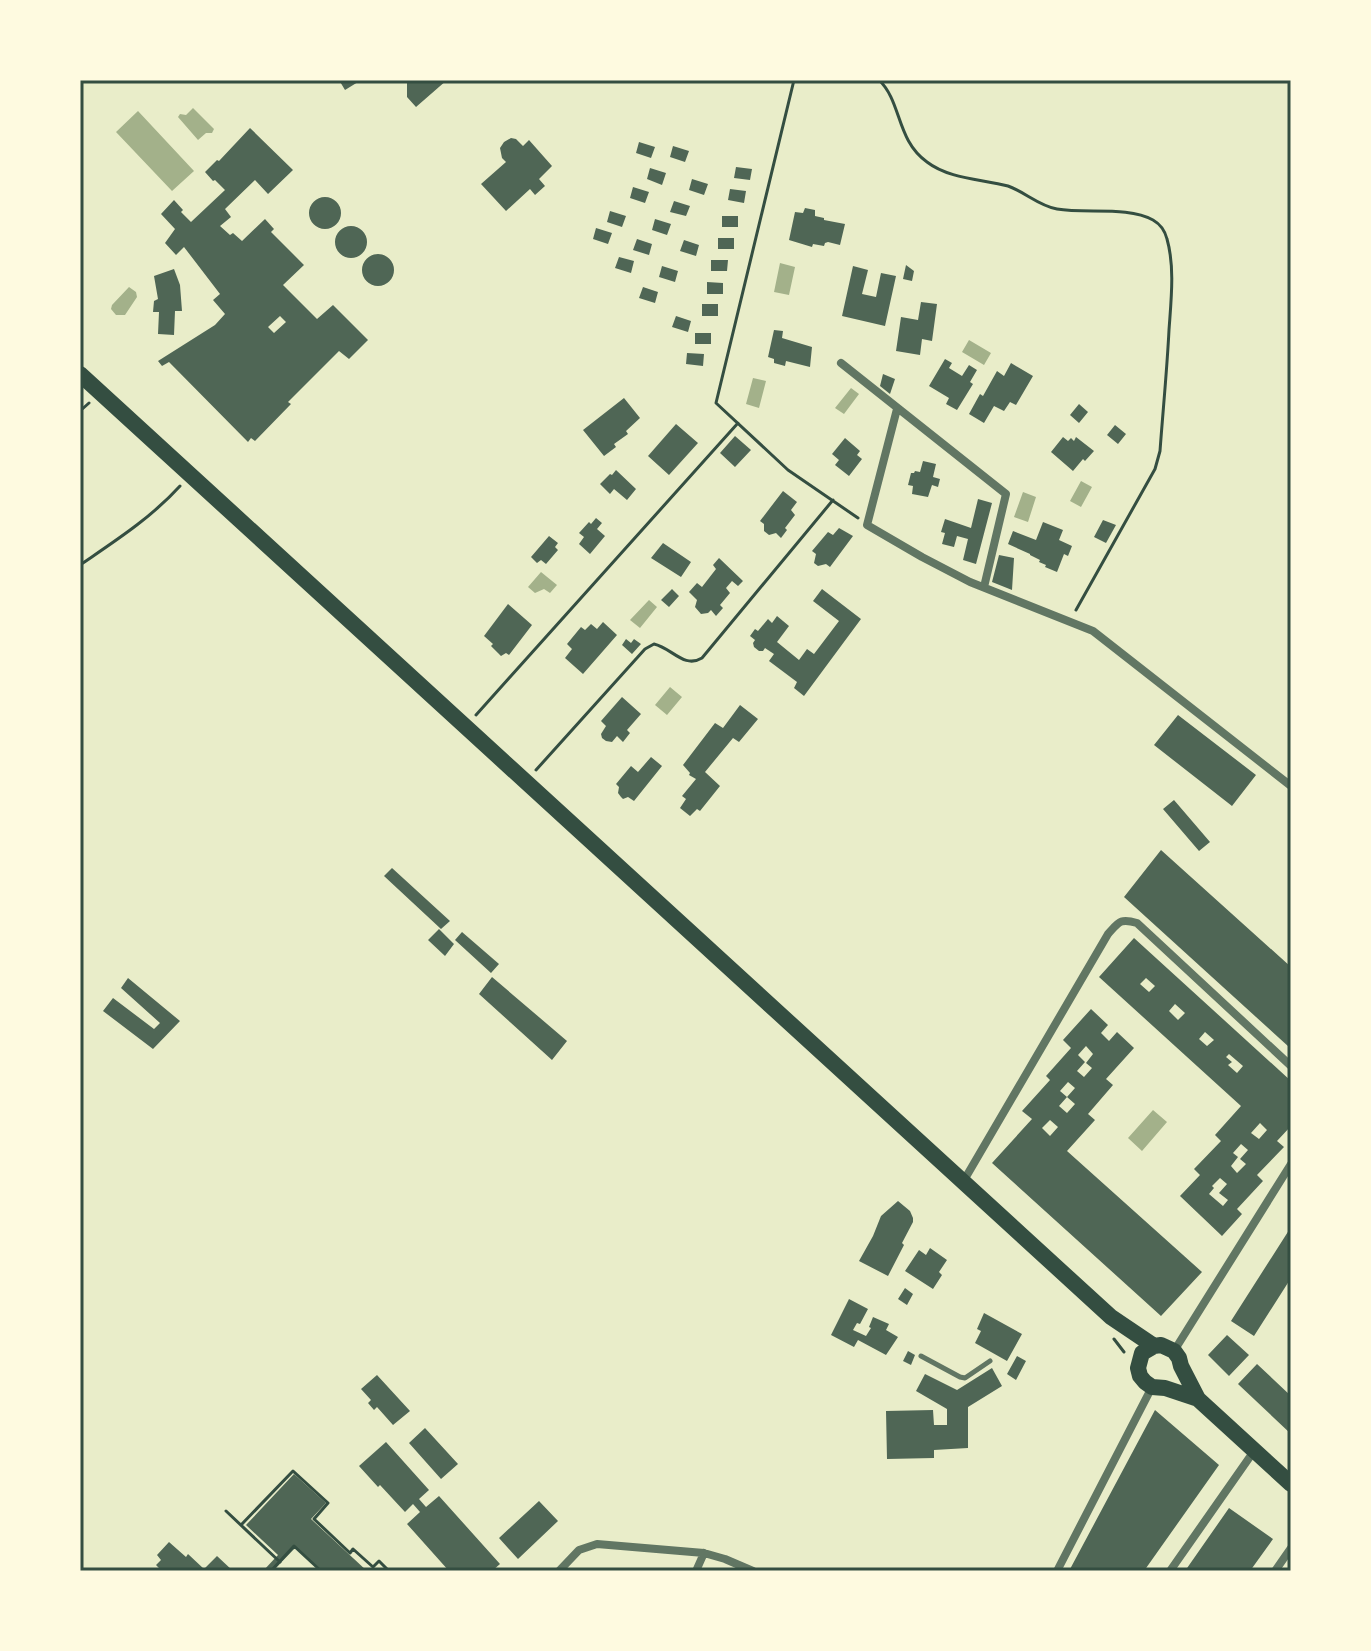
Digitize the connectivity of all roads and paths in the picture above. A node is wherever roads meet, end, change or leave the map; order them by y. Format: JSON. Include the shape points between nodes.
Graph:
{"nodes":[{"id":1,"x":794,"y":80,"type":"edge"},
{"id":2,"x":879,"y":80,"type":"edge"},
{"id":3,"x":841,"y":363,"type":"dead end"},
{"id":4,"x":80,"y":374,"type":"edge"},
{"id":5,"x":897,"y":409,"type":"junction"},
{"id":6,"x":738,"y":423,"type":"junction"},
{"id":7,"x":191,"y":475,"type":"junction"},
{"id":8,"x":833,"y":500,"type":"junction"},
{"id":9,"x":867,"y":525,"type":"junction"},
{"id":10,"x":80,"y":565,"type":"edge"},
{"id":11,"x":984,"y":587,"type":"junction"},
{"id":12,"x":1070,"y":621,"type":"junction"},
{"id":13,"x":465,"y":726,"type":"junction"},
{"id":14,"x":526,"y":782,"type":"junction"},
{"id":15,"x":1291,"y":786,"type":"edge"},
{"id":16,"x":1291,"y":1066,"type":"edge"},
{"id":17,"x":1291,"y":1164,"type":"edge"},
{"id":18,"x":962,"y":1182,"type":"junction"},
{"id":19,"x":1111,"y":1317,"type":"junction"},
{"id":20,"x":1154,"y":1346,"type":"junction"},
{"id":21,"x":921,"y":1356,"type":"dead end"},
{"id":22,"x":1178,"y":1358,"type":"junction"},
{"id":23,"x":1139,"y":1360,"type":"junction"},
{"id":24,"x":990,"y":1361,"type":"dead end"},
{"id":25,"x":1158,"y":1387,"type":"junction"},
{"id":26,"x":1198,"y":1399,"type":"junction"},
{"id":27,"x":1255,"y":1451,"type":"junction"},
{"id":28,"x":1291,"y":1484,"type":"edge"},
{"id":29,"x":226,"y":1511,"type":"dead end"},
{"id":30,"x":241,"y":1525,"type":"junction"},
{"id":31,"x":1291,"y":1548,"type":"edge"},
{"id":32,"x":704,"y":1553,"type":"junction"},
{"id":33,"x":280,"y":1562,"type":"junction"},
{"id":34,"x":318,"y":1570,"type":"edge"},
{"id":35,"x":271,"y":1571,"type":"edge"},
{"id":36,"x":389,"y":1571,"type":"edge"},
{"id":37,"x":559,"y":1571,"type":"edge"},
{"id":38,"x":696,"y":1571,"type":"edge"},
{"id":39,"x":753,"y":1571,"type":"edge"},
{"id":40,"x":1057,"y":1571,"type":"edge"},
{"id":41,"x":1170,"y":1571,"type":"edge"},
{"id":42,"x":1275,"y":1571,"type":"edge"}],
"edges":[{"from":1,"to":6,"type":"path","via":[[716,403]]},
{"from":2,"to":12,"type":"path","via":[[889,91],[901,129],[927,163],[1010,187],[1053,209],[1142,216],[1162,226],[1167,237],[1171,304],[1160,451],[1155,469]]},
{"from":3,"to":5,"type":"street"},
{"from":4,"to":7,"type":"highway"},
{"from":5,"to":9,"type":"street"},
{"from":5,"to":11,"type":"street","via":[[1006,494]]},
{"from":6,"to":8,"type":"path","via":[[788,470]]},
{"from":6,"to":13,"type":"path"},
{"from":7,"to":10,"type":"path","via":[[140,524]]},
{"from":7,"to":13,"type":"highway"},
{"from":8,"to":9,"type":"path"},
{"from":8,"to":14,"type":"path","via":[[702,658],[683,661],[654,644],[645,649]]},
{"from":9,"to":11,"type":"street"},
{"from":11,"to":12,"type":"street"},
{"from":12,"to":15,"type":"street","via":[[1093,631]]},
{"from":13,"to":14,"type":"highway"},
{"from":14,"to":18,"type":"highway"},
{"from":16,"to":18,"type":"street","via":[[1137,923],[1118,922]]},
{"from":17,"to":22,"type":"street"},
{"from":18,"to":19,"type":"highway"},
{"from":19,"to":20,"type":"highway"},
{"from":19,"to":23,"type":"highway"},
{"from":20,"to":22,"type":"highway","via":[[1161,1345]]},
{"from":20,"to":23,"type":"highway"},
{"from":21,"to":24,"type":"lane","via":[[965,1378]]},
{"from":22,"to":25,"type":"highway","via":[[1177,1380]]},
{"from":22,"to":26,"type":"highway"},
{"from":23,"to":25,"type":"highway","via":[[1140,1376]]},
{"from":25,"to":26,"type":"highway"},
{"from":25,"to":40,"type":"street"},
{"from":26,"to":27,"type":"highway"},
{"from":27,"to":28,"type":"highway"},
{"from":27,"to":41,"type":"street"},
{"from":29,"to":30,"type":"path"},
{"from":30,"to":33,"type":"path"},
{"from":30,"to":36,"type":"path","via":[[293,1471],[328,1503],[314,1519],[350,1553],[353,1549],[373,1567],[379,1561]]},
{"from":31,"to":42,"type":"street"},
{"from":32,"to":37,"type":"street","via":[[597,1544],[579,1550]]},
{"from":32,"to":38,"type":"street"},
{"from":32,"to":39,"type":"street"},
{"from":33,"to":34,"type":"path","via":[[294,1546]]},
{"from":33,"to":35,"type":"path"}]}
